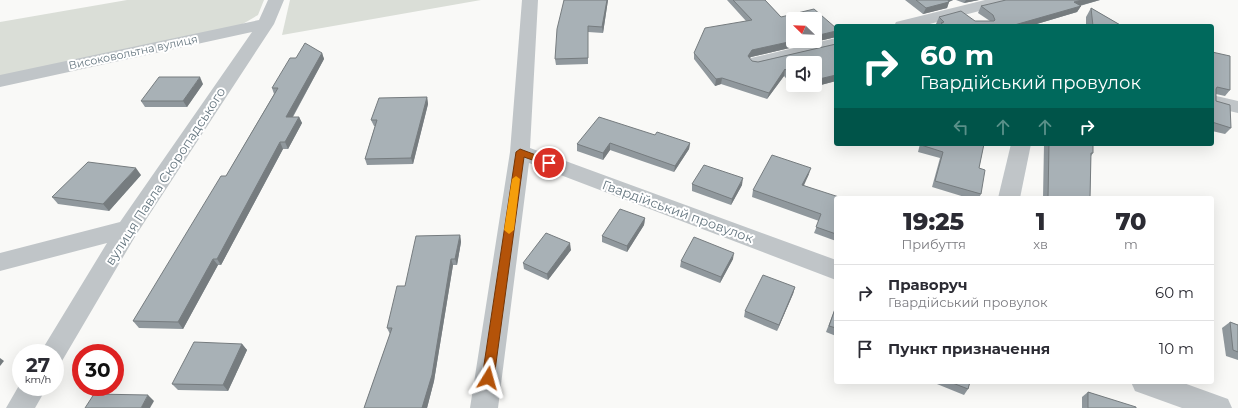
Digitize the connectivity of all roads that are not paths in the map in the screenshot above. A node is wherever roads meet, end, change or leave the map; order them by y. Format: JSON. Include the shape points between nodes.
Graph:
{"nodes":[{"id":1,"x":276,"y":0,"type":"edge"},
{"id":2,"x":530,"y":0,"type":"edge"},
{"id":3,"x":946,"y":0,"type":"edge"},
{"id":4,"x":1004,"y":0,"type":"edge"},
{"id":5,"x":962,"y":11,"type":"junction"},
{"id":6,"x":978,"y":22,"type":"edge"},
{"id":7,"x":266,"y":24,"type":"junction"},
{"id":8,"x":910,"y":24,"type":"edge"},
{"id":9,"x":834,"y":43,"type":"edge"},
{"id":10,"x":757,"y":62,"type":"edge"},
{"id":11,"x":0,"y":81,"type":"edge"},
{"id":12,"x":1214,"y":101,"type":"edge"},
{"id":13,"x":1238,"y":106,"type":"edge"},
{"id":14,"x":1021,"y":146,"type":"edge"},
{"id":15,"x":520,"y":152,"type":"junction"},
{"id":16,"x":1009,"y":196,"type":"edge"},
{"id":17,"x":128,"y":229,"type":"junction"},
{"id":18,"x":0,"y":262,"type":"edge"},
{"id":19,"x":834,"y":269,"type":"edge"},
{"id":20,"x":58,"y":344,"type":"edge"},
{"id":21,"x":1151,"y":384,"type":"edge"},
{"id":22,"x":27,"y":396,"type":"edge"},
{"id":23,"x":20,"y":408,"type":"edge"},
{"id":24,"x":484,"y":408,"type":"edge"},
{"id":25,"x":1218,"y":408,"type":"edge"}],
"edges":[{"from":1,"to":7,"type":"street","name":"вулиця Павла Скоропадського"},
{"from":2,"to":15,"type":"street"},
{"from":3,"to":5,"type":"street"},
{"from":4,"to":5,"type":"street"},
{"from":5,"to":6,"type":"street"},
{"from":5,"to":8,"type":"street"},
{"from":7,"to":11,"type":"street","name":"Високовольтна вулиця"},
{"from":7,"to":17,"type":"street","name":"вулиця Павла Скоропадського"},
{"from":9,"to":10,"type":"street"},
{"from":12,"to":13,"type":"street"},
{"from":14,"to":16,"type":"street"},
{"from":15,"to":19,"type":"street","name":"Гвардійський провулок"},
{"from":15,"to":24,"type":"street"},
{"from":17,"to":18,"type":"street"},
{"from":17,"to":20,"type":"street","name":"вулиця Павла Скоропадського"},
{"from":21,"to":25,"type":"street"},
{"from":22,"to":23,"type":"street"}]}
